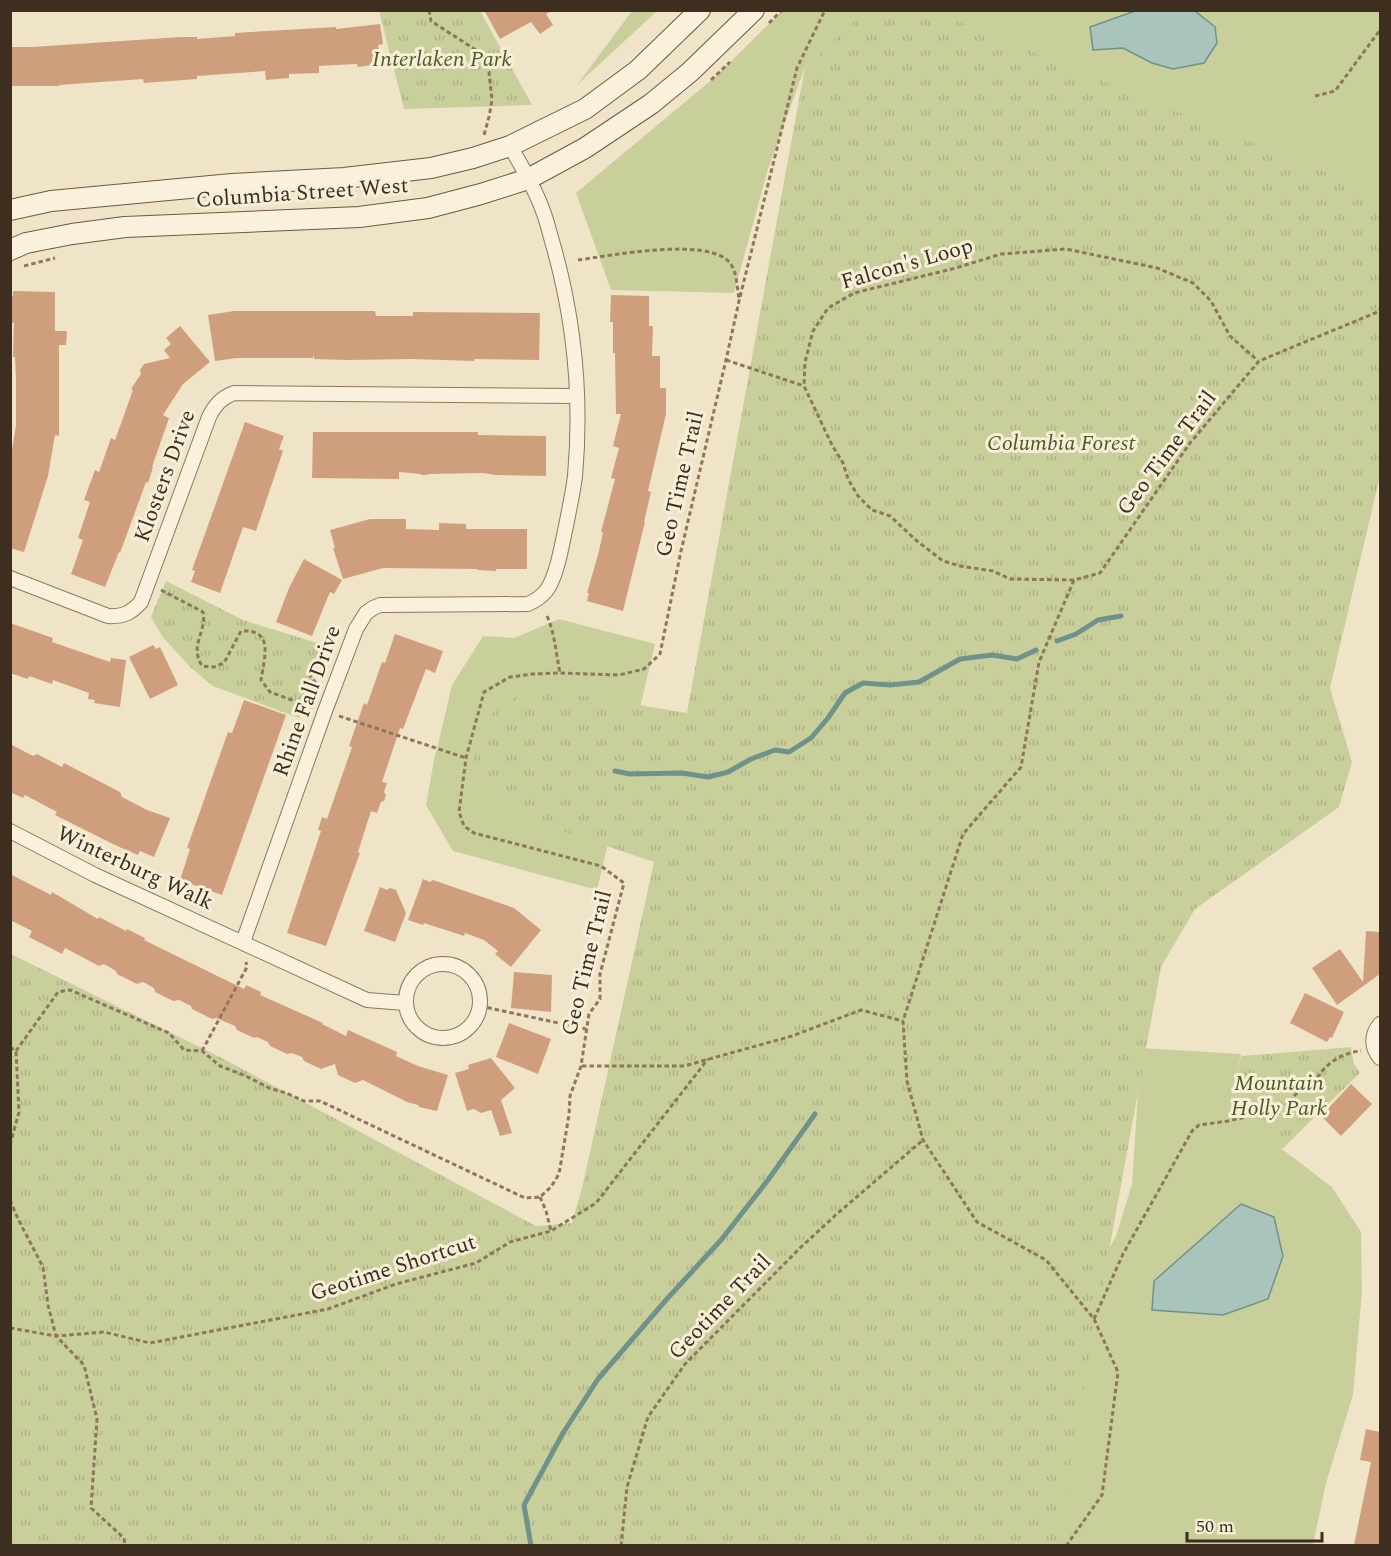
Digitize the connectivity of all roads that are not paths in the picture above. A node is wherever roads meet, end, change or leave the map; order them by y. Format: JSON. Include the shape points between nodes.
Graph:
{"nodes":[{"id":1,"x":700,"y":10,"type":"edge"},
{"id":2,"x":754,"y":10,"type":"edge"},
{"id":3,"x":510,"y":146,"type":"junction"},
{"id":4,"x":528,"y":178,"type":"junction"},
{"id":5,"x":10,"y":210,"type":"edge"},
{"id":6,"x":10,"y":250,"type":"edge"},
{"id":7,"x":576,"y":396,"type":"junction"},
{"id":8,"x":10,"y":578,"type":"edge"},
{"id":9,"x":10,"y":831,"type":"edge"},
{"id":10,"x":243,"y":942,"type":"junction"},
{"id":11,"x":405,"y":1003,"type":"junction"},
{"id":12,"x":1380,"y":1024,"type":"edge"},
{"id":13,"x":1378,"y":1053,"type":"edge"}],
"edges":[{"from":1,"to":3,"type":"main road","name":"Columbia Street West","via":[[638,70],[585,109]]},
{"from":2,"to":4,"type":"main road","name":"Columbia Street West","via":[[651,104],[585,148]]},
{"from":3,"to":4,"type":"street","name":"Rhine Fall Drive"},
{"from":3,"to":5,"type":"main road","name":"Columbia Street West","via":[[431,168],[51,201]]},
{"from":4,"to":6,"type":"main road","name":"Columbia Street West","via":[[417,210],[360,217],[125,227],[26,243]]},
{"from":4,"to":7,"type":"street","name":"Rhine Fall Drive","via":[[544,213],[560,272],[573,344]]},
{"from":7,"to":8,"type":"street","name":"Klosters Drive","via":[[234,393],[214,406],[141,602],[134,610],[118,617],[108,616]]},
{"from":7,"to":10,"type":"street","name":"Rhine Fall Drive","via":[[574,478],[550,586],[528,604],[380,605],[366,613],[328,701]]},
{"from":9,"to":10,"type":"street","name":"Winterburg Walk","via":[[95,875]]},
{"from":10,"to":11,"type":"street","name":"Winterburg Walk","via":[[367,1000]]},
{"from":11,"to":11,"type":"street","via":[[414,978],[432,965],[453,965],[464,971],[480,996],[477,1017],[452,1038],[428,1036],[417,1028]]},
{"from":12,"to":13,"type":"street","via":[[1373,1036]]}]}
